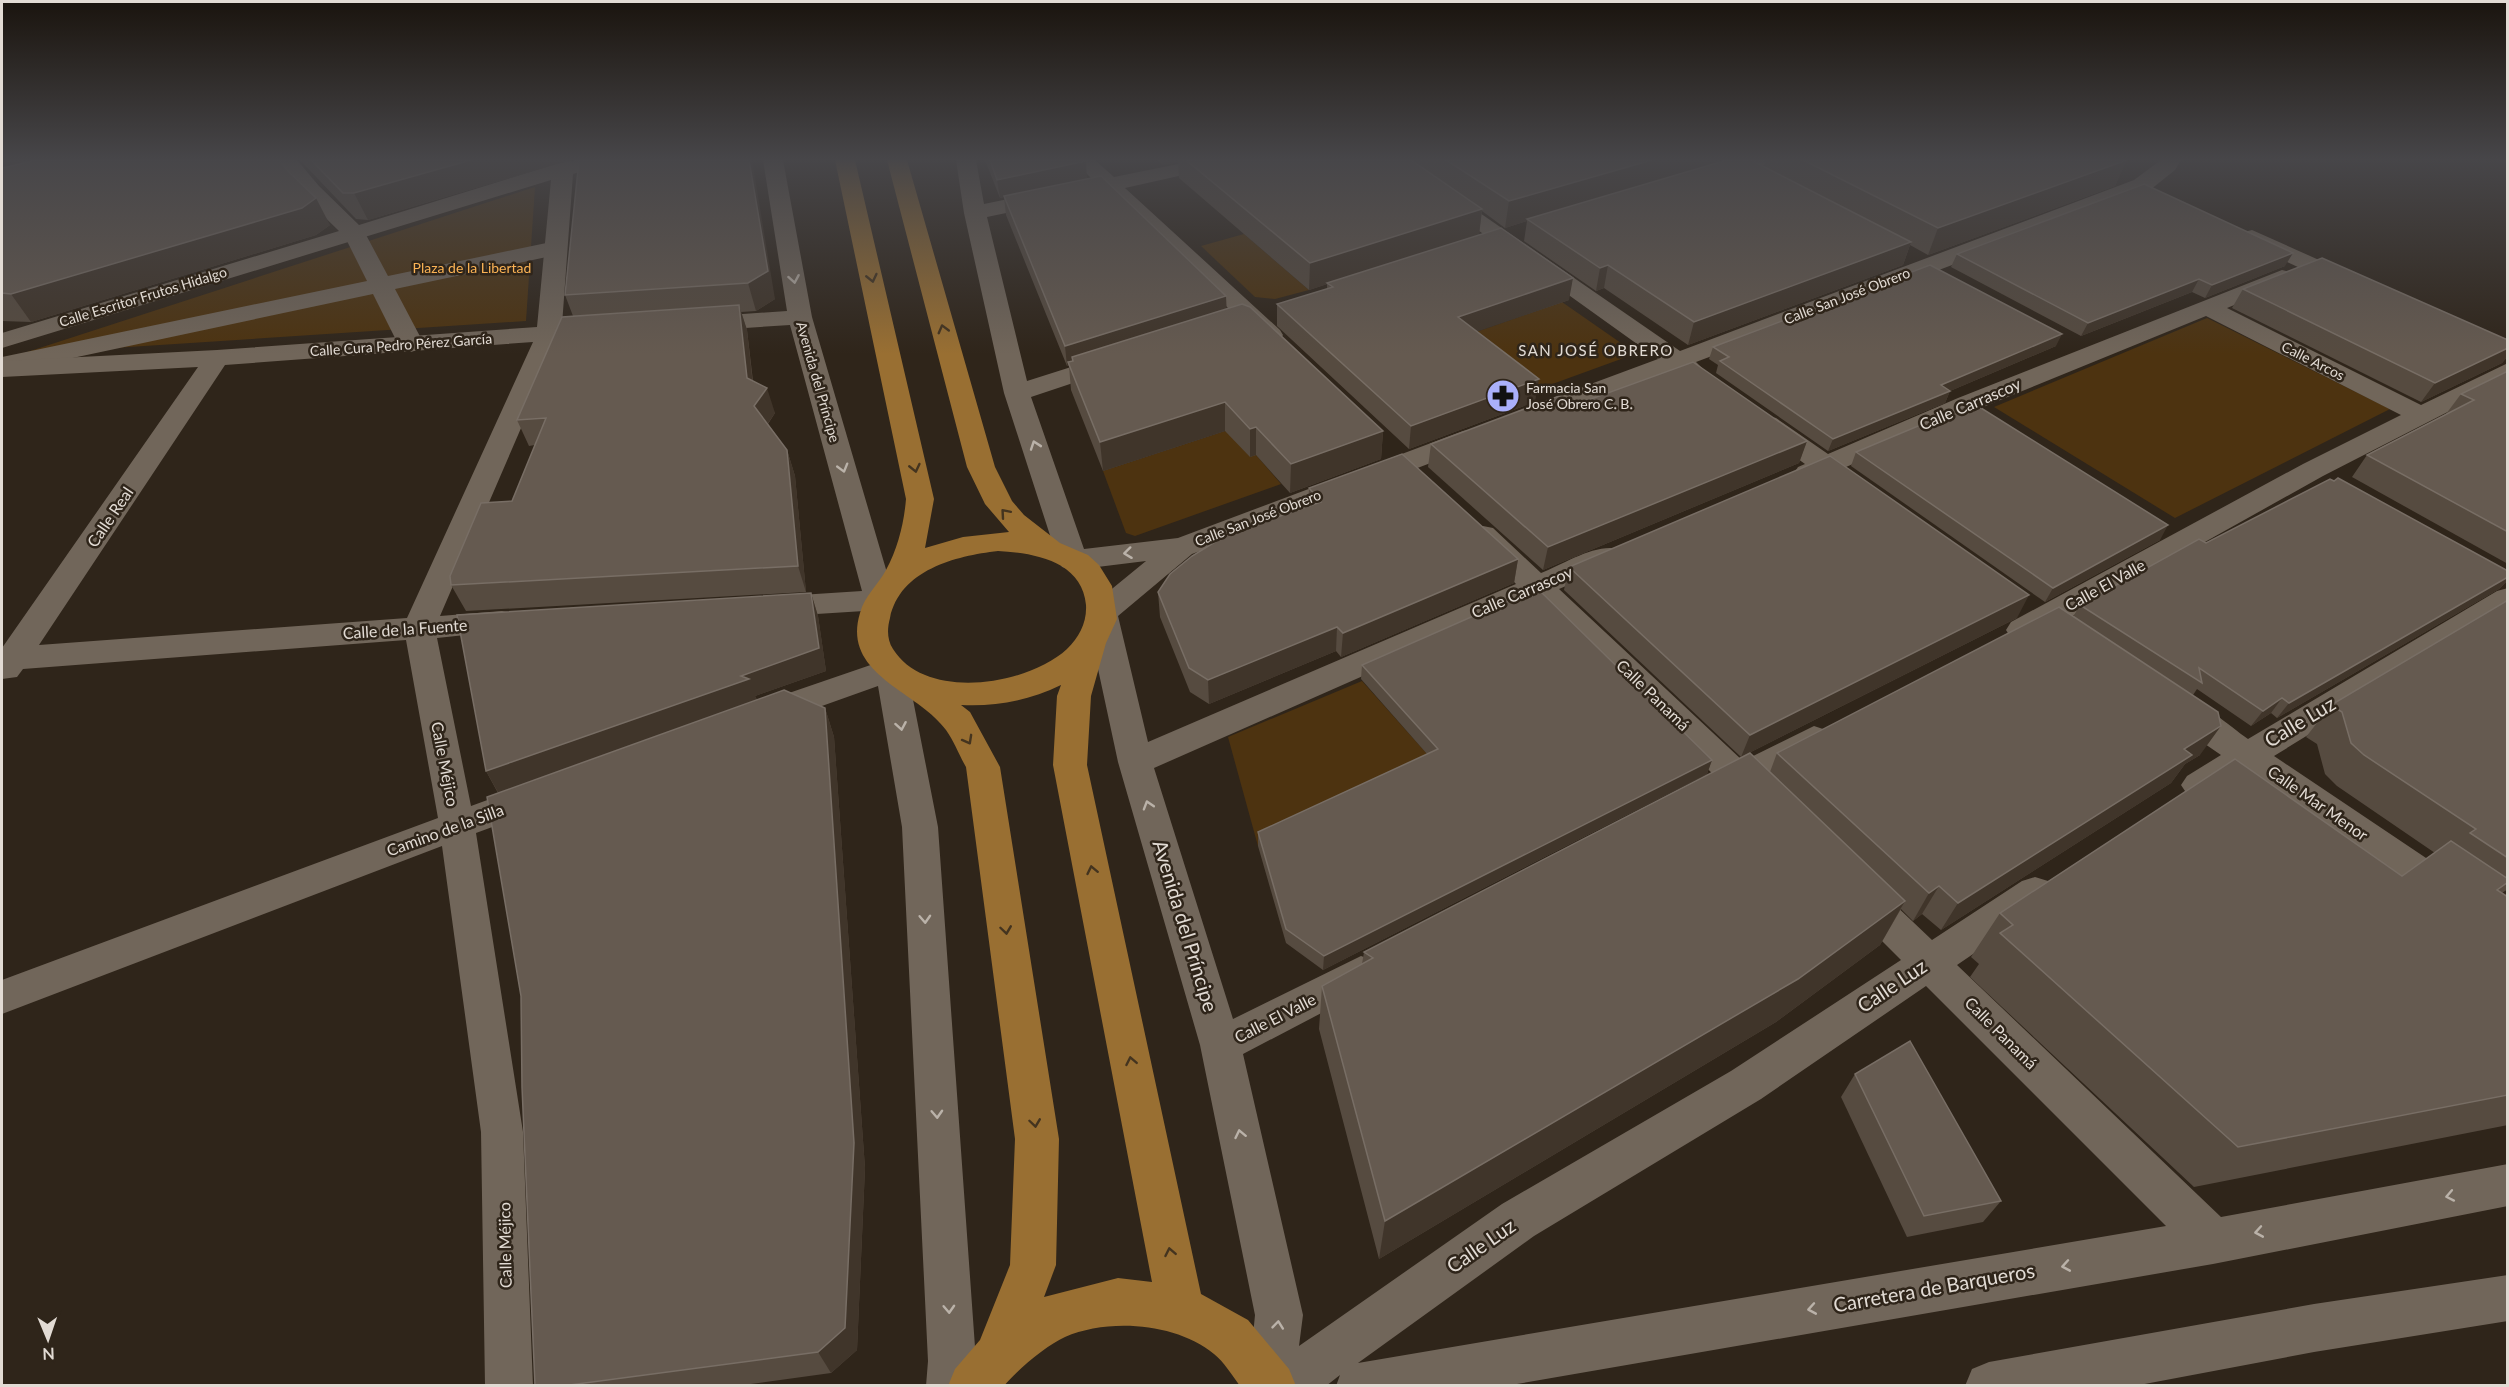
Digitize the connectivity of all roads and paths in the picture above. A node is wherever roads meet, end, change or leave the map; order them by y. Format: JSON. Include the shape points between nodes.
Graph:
{"nodes":[{"id":1,"x":346,"y":225,"type":"edge"},
{"id":2,"x":380,"y":225,"type":"edge"},
{"id":3,"x":563,"y":225,"type":"edge"},
{"id":4,"x":784,"y":225,"type":"edge"},
{"id":5,"x":859,"y":225,"type":"edge"},
{"id":6,"x":915,"y":225,"type":"edge"},
{"id":7,"x":978,"y":225,"type":"edge"},
{"id":8,"x":1152,"y":225,"type":"edge"},
{"id":9,"x":1483,"y":225,"type":"edge"},
{"id":10,"x":2036,"y":225,"type":"edge"},
{"id":11,"x":2227,"y":225,"type":"edge"},
{"id":12,"x":354,"y":233,"type":"junction"},
{"id":13,"x":556,"y":248,"type":"junction"},
{"id":14,"x":1917,"y":260,"type":"junction"},
{"id":15,"x":2311,"y":266,"type":"junction"},
{"id":16,"x":1958,"y":282,"type":"edge"},
{"id":17,"x":381,"y":285,"type":"junction"},
{"id":18,"x":2366,"y":290,"type":"edge"},
{"id":19,"x":2206,"y":308,"type":"junction"},
{"id":20,"x":800,"y":318,"type":"junction"},
{"id":21,"x":674,"y":326,"type":"edge"},
{"id":22,"x":594,"y":331,"type":"edge"},
{"id":23,"x":549,"y":334,"type":"junction"},
{"id":24,"x":2,"y":339,"type":"edge"},
{"id":25,"x":411,"y":344,"type":"junction"},
{"id":26,"x":1129,"y":357,"type":"edge"},
{"id":27,"x":217,"y":358,"type":"junction"},
{"id":28,"x":1294,"y":358,"type":"edge"},
{"id":29,"x":1678,"y":361,"type":"junction"},
{"id":30,"x":2,"y":367,"type":"edge"},
{"id":31,"x":2508,"y":371,"type":"edge"},
{"id":32,"x":1715,"y":387,"type":"edge"},
{"id":33,"x":1017,"y":393,"type":"junction"},
{"id":34,"x":1967,"y":404,"type":"junction"},
{"id":35,"x":1743,"y":407,"type":"edge"},
{"id":36,"x":2421,"y":415,"type":"junction"},
{"id":37,"x":1997,"y":423,"type":"edge"},
{"id":38,"x":1379,"y":439,"type":"edge"},
{"id":39,"x":1404,"y":463,"type":"junction"},
{"id":40,"x":1826,"y":466,"type":"junction"},
{"id":41,"x":2313,"y":470,"type":"junction"},
{"id":42,"x":1782,"y":484,"type":"edge"},
{"id":43,"x":1430,"y":486,"type":"edge"},
{"id":44,"x":2343,"y":487,"type":"edge"},
{"id":45,"x":1873,"y":499,"type":"edge"},
{"id":46,"x":1463,"y":516,"type":"edge"},
{"id":47,"x":2156,"y":521,"type":"edge"},
{"id":48,"x":2186,"y":540,"type":"junction"},
{"id":49,"x":1638,"y":543,"type":"edge"},
{"id":50,"x":1182,"y":547,"type":"junction"},
{"id":51,"x":1062,"y":554,"type":"junction"},
{"id":52,"x":2504,"y":584,"type":"edge"},
{"id":53,"x":1538,"y":585,"type":"junction"},
{"id":54,"x":889,"y":590,"type":"junction"},
{"id":55,"x":2015,"y":599,"type":"edge"},
{"id":56,"x":738,"y":609,"type":"edge"},
{"id":57,"x":2044,"y":619,"type":"junction"},
{"id":58,"x":525,"y":621,"type":"edge"},
{"id":59,"x":419,"y":627,"type":"junction"},
{"id":60,"x":1096,"y":628,"type":"junction"},
{"id":61,"x":2073,"y":638,"type":"edge"},
{"id":62,"x":1991,"y":646,"type":"edge"},
{"id":63,"x":6,"y":664,"type":"edge"},
{"id":64,"x":902,"y":676,"type":"junction"},
{"id":65,"x":2160,"y":696,"type":"edge"},
{"id":66,"x":1845,"y":723,"type":"edge"},
{"id":67,"x":735,"y":725,"type":"edge"},
{"id":68,"x":2247,"y":754,"type":"junction"},
{"id":69,"x":1135,"y":762,"type":"junction"},
{"id":70,"x":1740,"y":778,"type":"junction"},
{"id":71,"x":557,"y":789,"type":"edge"},
{"id":72,"x":1697,"y":800,"type":"edge"},
{"id":73,"x":2167,"y":806,"type":"edge"},
{"id":74,"x":1783,"y":820,"type":"edge"},
{"id":75,"x":457,"y":825,"type":"junction"},
{"id":76,"x":1834,"y":870,"type":"edge"},
{"id":77,"x":2068,"y":871,"type":"edge"},
{"id":78,"x":2508,"y":934,"type":"edge"},
{"id":79,"x":1391,"y":958,"type":"edge"},
{"id":80,"x":1929,"y":962,"type":"junction"},
{"id":81,"x":2,"y":998,"type":"edge"},
{"id":82,"x":1221,"y":1045,"type":"junction"},
{"id":83,"x":2508,"y":1185,"type":"edge"},
{"id":84,"x":2213,"y":1240,"type":"junction"},
{"id":85,"x":2508,"y":1298,"type":"edge"},
{"id":86,"x":1181,"y":1309,"type":"junction"},
{"id":87,"x":985,"y":1371,"type":"edge"},
{"id":88,"x":1275,"y":1385,"type":"edge"},
{"id":89,"x":509,"y":1386,"type":"edge"},
{"id":90,"x":950,"y":1386,"type":"edge"},
{"id":91,"x":1360,"y":1386,"type":"edge"},
{"id":92,"x":1989,"y":1386,"type":"edge"}],
"edges":[{"from":1,"to":12,"type":"street"},
{"from":2,"to":12,"type":"street","name":"Calle Escritor Frutos Hidalgo"},
{"from":3,"to":13,"type":"street"},
{"from":4,"to":20,"type":"street","name":"Avenida del Príncipe","one_way":true},
{"from":5,"to":54,"type":"main road","one_way":true,"via":[[920,499],[912,549]]},
{"from":51,"to":6,"type":"main road","one_way":true,"via":[[1017,526],[997,503],[981,467]]},
{"from":7,"to":33,"type":"street"},
{"from":8,"to":28,"type":"street"},
{"from":9,"to":29,"type":"street"},
{"from":10,"to":14,"type":"street","name":"Calle San José Obrero"},
{"from":11,"to":15,"type":"street"},
{"from":12,"to":17,"type":"street"},
{"from":12,"to":24,"type":"street","name":"Calle Escritor Frutos Hidalgo"},
{"from":13,"to":17,"type":"street"},
{"from":13,"to":23,"type":"street"},
{"from":14,"to":16,"type":"street"},
{"from":14,"to":29,"type":"street","name":"Calle San José Obrero"},
{"from":15,"to":18,"type":"street"},
{"from":15,"to":19,"type":"street","name":"Calle Carrascoy"},
{"from":17,"to":25,"type":"street"},
{"from":17,"to":30,"type":"street"},
{"from":19,"to":34,"type":"street","name":"Calle Carrascoy","via":[[2080,348]]},
{"from":19,"to":36,"type":"street","name":"Calle Arcos"},
{"from":20,"to":21,"type":"street"},
{"from":20,"to":54,"type":"street","name":"Avenida del Príncipe","one_way":true},
{"from":22,"to":23,"type":"street","name":"Calle Cura Pedro Pérez García"},
{"from":23,"to":25,"type":"street","name":"Calle Cura Pedro Pérez García"},
{"from":23,"to":59,"type":"street"},
{"from":25,"to":27,"type":"street","name":"Calle Cura Pedro Pérez García"},
{"from":26,"to":33,"type":"street"},
{"from":27,"to":30,"type":"street","name":"Calle Cura Pedro Pérez García"},
{"from":27,"to":63,"type":"street","name":"Calle Real"},
{"from":29,"to":32,"type":"street"},
{"from":29,"to":39,"type":"street","name":"Calle San José Obrero"},
{"from":31,"to":36,"type":"street","name":"Calle El Valle"},
{"from":51,"to":33,"type":"street","one_way":true},
{"from":34,"to":37,"type":"street"},
{"from":34,"to":40,"type":"street","name":"Calle Carrascoy"},
{"from":35,"to":40,"type":"street"},
{"from":36,"to":41,"type":"street","name":"Calle El Valle"},
{"from":38,"to":39,"type":"street"},
{"from":39,"to":43,"type":"street"},
{"from":39,"to":50,"type":"street","name":"Calle San José Obrero"},
{"from":40,"to":42,"type":"street","name":"Calle Carrascoy"},
{"from":40,"to":45,"type":"street"},
{"from":41,"to":44,"type":"street"},
{"from":41,"to":48,"type":"street","name":"Calle El Valle"},
{"from":46,"to":53,"type":"street","name":"Calle Panamá"},
{"from":47,"to":48,"type":"street"},
{"from":48,"to":57,"type":"street","name":"Calle El Valle"},
{"from":49,"to":53,"type":"street","name":"Calle Carrascoy"},
{"from":50,"to":51,"type":"street","name":"Calle San José Obrero","one_way":true},
{"from":50,"to":60,"type":"street","name":"Calle San José Obrero"},
{"from":51,"to":54,"type":"main road","via":[[1026,542],[969,544],[926,560]]},
{"from":51,"to":60,"type":"main road","via":[[1090,575],[1100,593]]},
{"from":52,"to":68,"type":"street","name":"Calle Luz"},
{"from":53,"to":69,"type":"street","name":"Calle Carrascoy"},
{"from":53,"to":70,"type":"street","name":"Calle Panamá"},
{"from":54,"to":56,"type":"street"},
{"from":54,"to":64,"type":"main road","via":[[873,618],[872,636],[879,653]]},
{"from":55,"to":57,"type":"street"},
{"from":57,"to":61,"type":"street"},
{"from":57,"to":62,"type":"street","name":"Calle El Valle"},
{"from":58,"to":59,"type":"street","name":"Calle de la Fuente"},
{"from":59,"to":63,"type":"street","name":"Calle de la Fuente"},
{"from":59,"to":75,"type":"street","name":"Calle Méjico"},
{"from":60,"to":64,"type":"main road","via":[[1072,663],[1044,680],[1012,691],[944,693]]},
{"from":60,"to":69,"type":"street","name":"Avenida del Príncipe"},
{"from":86,"to":60,"type":"main road","one_way":true,"via":[[1070,765],[1074,696]]},
{"from":64,"to":67,"type":"street"},
{"from":64,"to":87,"type":"main road","one_way":true,"via":[[958,721],[983,767],[1037,1139],[1034,1265]]},
{"from":64,"to":90,"type":"street","one_way":true,"via":[[920,827],[952,1361]]},
{"from":65,"to":68,"type":"street","name":"Calle Mar Menor"},
{"from":66,"to":70,"type":"street"},
{"from":68,"to":73,"type":"street","name":"Calle Luz"},
{"from":68,"to":78,"type":"street","name":"Calle Mar Menor"},
{"from":82,"to":69,"type":"street","name":"Avenida del Príncipe","one_way":true},
{"from":70,"to":72,"type":"street"},
{"from":70,"to":74,"type":"street","name":"Calle Panamá"},
{"from":71,"to":75,"type":"street","name":"Camino de la Silla"},
{"from":75,"to":81,"type":"street","name":"Camino de la Silla"},
{"from":75,"to":89,"type":"street","name":"Calle Méjico","via":[[502,1132]]},
{"from":76,"to":80,"type":"street","name":"Calle Panamá"},
{"from":77,"to":80,"type":"street","name":"Calle Luz"},
{"from":79,"to":82,"type":"street","name":"Calle El Valle"},
{"from":80,"to":84,"type":"street","name":"Calle Panamá"},
{"from":80,"to":88,"type":"street","name":"Calle Luz","via":[[1746,1086],[1518,1220]]},
{"from":88,"to":82,"type":"street","name":"Avenida del Príncipe","one_way":true,"via":[[1279,1315]]},
{"from":83,"to":84,"type":"street","name":"Carretera de Barqueros","one_way":true},
{"from":84,"to":91,"type":"street","name":"Carretera de Barqueros","one_way":true},
{"from":85,"to":92,"type":"street"},
{"from":86,"to":87,"type":"main road","via":[[1118,1301],[1054,1316]]},
{"from":86,"to":88,"type":"main road","via":[[1231,1337]]}]}
